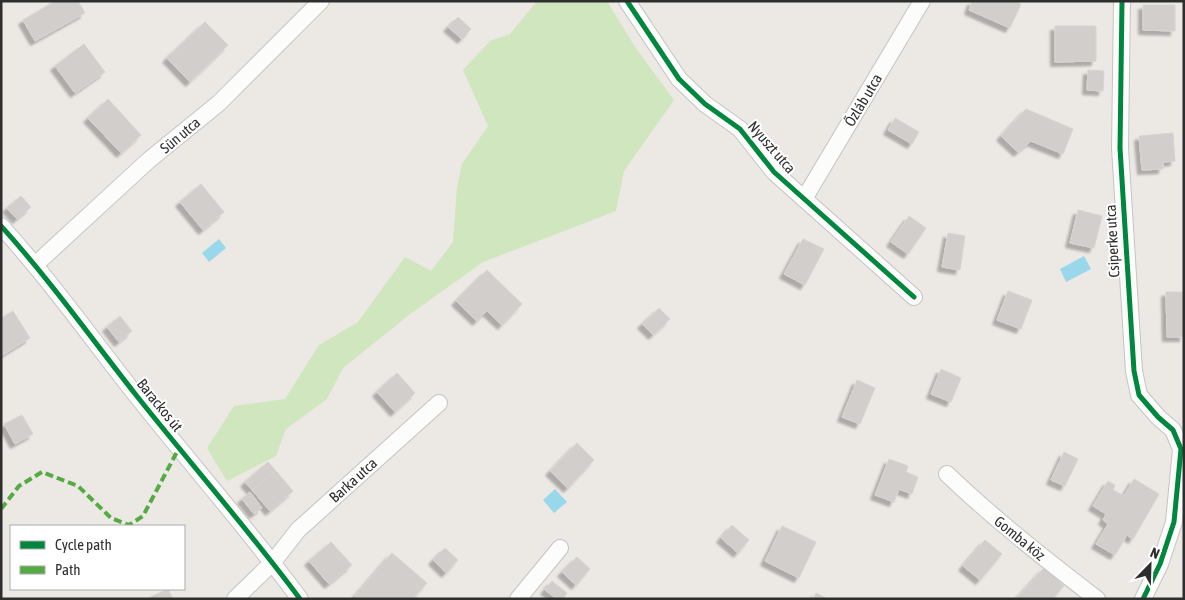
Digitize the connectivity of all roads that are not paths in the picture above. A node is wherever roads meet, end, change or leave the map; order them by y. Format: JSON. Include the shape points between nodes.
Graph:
{"nodes":[{"id":1,"x":321,"y":1,"type":"edge"},
{"id":2,"x":627,"y":1,"type":"edge"},
{"id":3,"x":922,"y":1,"type":"edge"},
{"id":4,"x":1122,"y":1,"type":"edge"},
{"id":5,"x":804,"y":199,"type":"junction"},
{"id":6,"x":1,"y":226,"type":"edge"},
{"id":7,"x":36,"y":264,"type":"junction"},
{"id":8,"x":914,"y":297,"type":"dead end"},
{"id":9,"x":438,"y":403,"type":"dead end"},
{"id":10,"x":946,"y":474,"type":"dead end"},
{"id":11,"x":560,"y":548,"type":"dead end"},
{"id":12,"x":273,"y":562,"type":"junction"},
{"id":13,"x":234,"y":599,"type":"edge"},
{"id":14,"x":300,"y":599,"type":"edge"},
{"id":15,"x":518,"y":599,"type":"edge"},
{"id":16,"x":1097,"y":599,"type":"edge"},
{"id":17,"x":1143,"y":599,"type":"edge"}],
"edges":[{"from":1,"to":7,"type":"street","name":"Sün utca","via":[[219,103],[150,160]]},
{"from":2,"to":5,"type":"street","name":"Nyuszt utca","via":[[679,80],[740,129],[774,172]]},
{"from":3,"to":5,"type":"street","name":"Őzláb utca"},
{"from":4,"to":17,"type":"street","name":"Csiperke utca","via":[[1120,148],[1134,371],[1139,395],[1173,430],[1181,449],[1182,462],[1174,522],[1160,564]]},
{"from":5,"to":8,"type":"street","name":"Nyuszt utca"},
{"from":6,"to":7,"type":"street","name":"Barackos út"},
{"from":7,"to":12,"type":"street","name":"Barackos út","via":[[135,395]]},
{"from":9,"to":12,"type":"street","name":"Barka utca","via":[[298,530]]},
{"from":10,"to":16,"type":"street","name":"Gomba köz","via":[[1020,540]]},
{"from":11,"to":15,"type":"street"},
{"from":12,"to":13,"type":"street","name":"Barka utca"},
{"from":12,"to":14,"type":"street","name":"Barackos út"}]}
